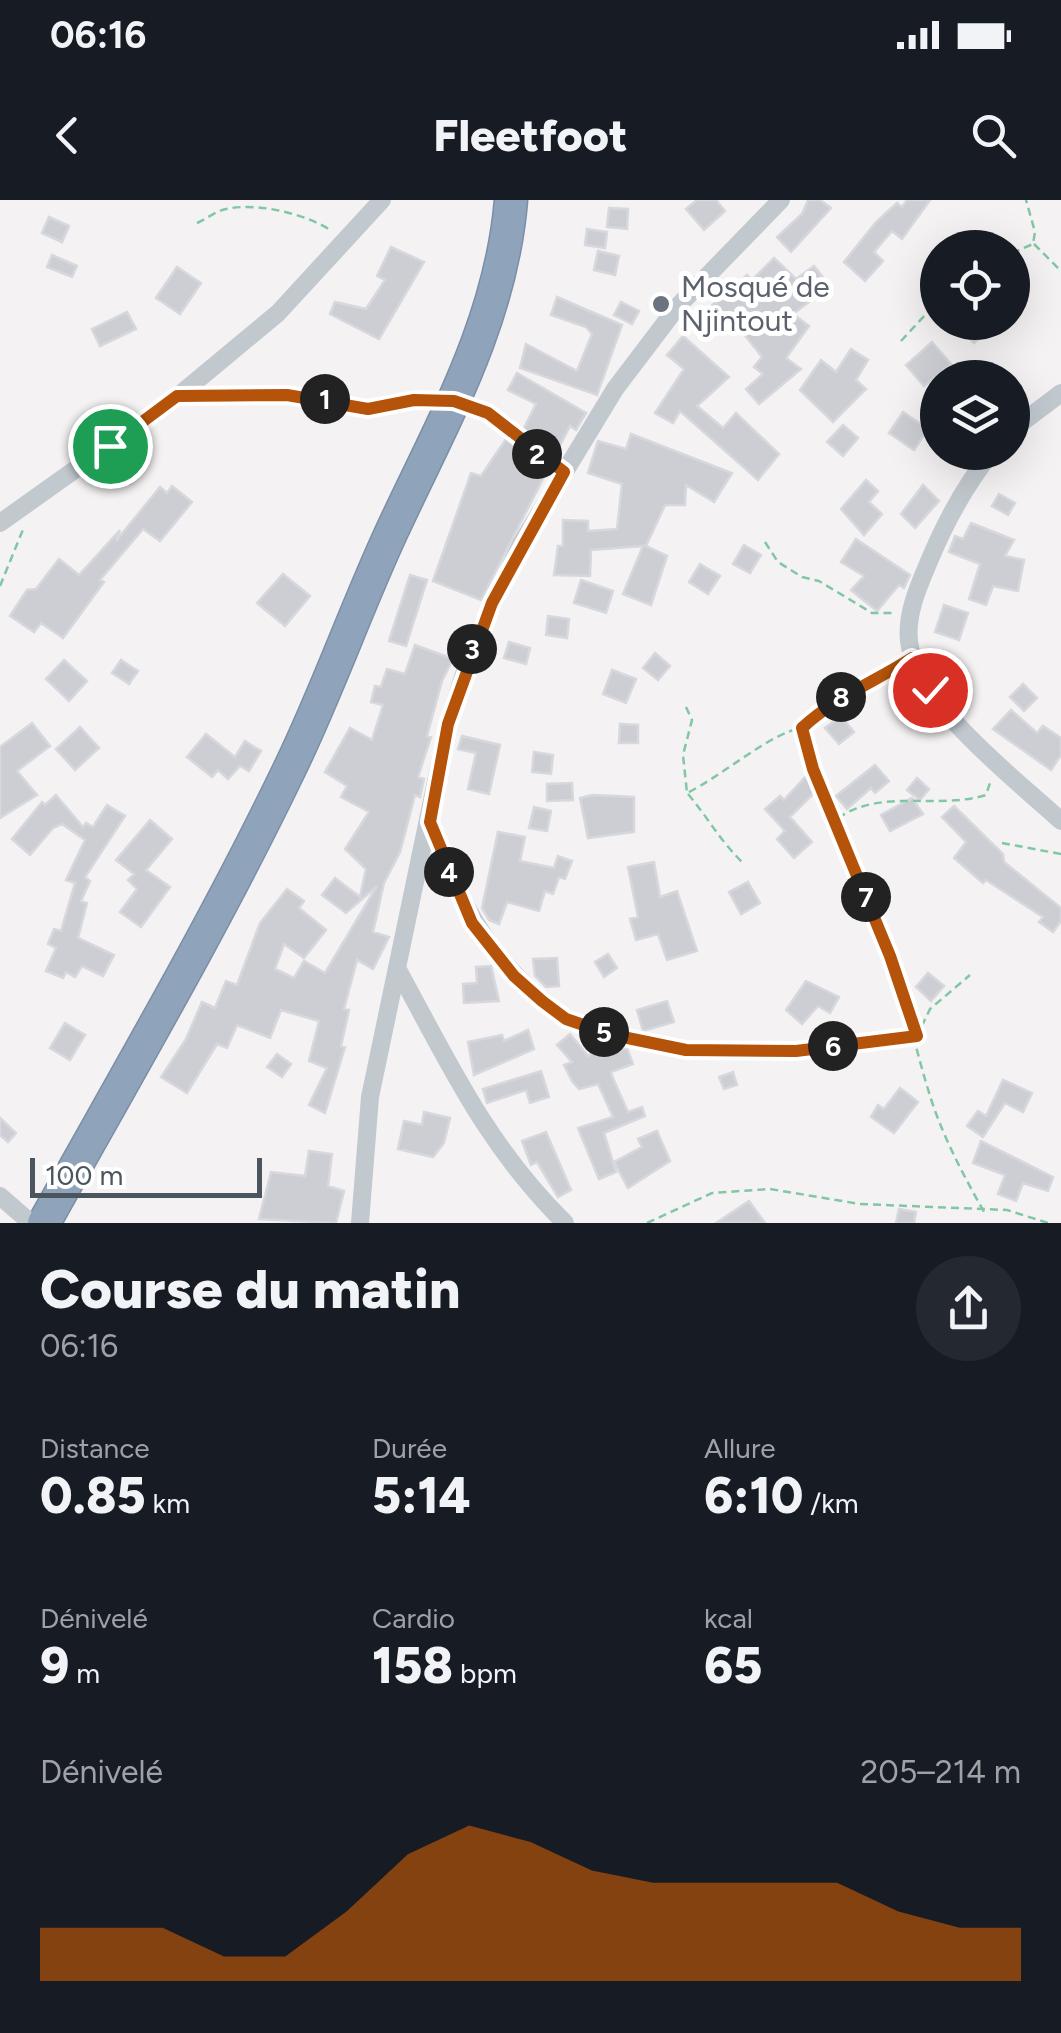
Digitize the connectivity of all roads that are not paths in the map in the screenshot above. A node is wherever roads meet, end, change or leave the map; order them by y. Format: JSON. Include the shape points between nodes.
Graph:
{"nodes":[{"id":1,"x":382,"y":200,"type":"edge"},
{"id":2,"x":511,"y":200,"type":"edge"},
{"id":3,"x":781,"y":200,"type":"edge"},
{"id":4,"x":1061,"y":393,"type":"edge"},
{"id":5,"x":1030,"y":416,"type":"edge"},
{"id":6,"x":979,"y":470,"type":"edge"},
{"id":7,"x":0,"y":523,"type":"edge"},
{"id":8,"x":430,"y":822,"type":"junction"},
{"id":9,"x":1061,"y":822,"type":"edge"},
{"id":10,"x":397,"y":968,"type":"junction"},
{"id":11,"x":566,"y":1019,"type":"road end"},
{"id":12,"x":0,"y":1196,"type":"edge"},
{"id":13,"x":31,"y":1223,"type":"edge"},
{"id":14,"x":44,"y":1223,"type":"edge"},
{"id":15,"x":360,"y":1223,"type":"edge"},
{"id":16,"x":565,"y":1223,"type":"edge"}],
"edges":[{"from":1,"to":7,"type":"street","via":[[278,313],[177,396]]},
{"from":2,"to":14,"type":"highway","via":[[493,307],[288,771]]},
{"from":3,"to":8,"type":"street","via":[[640,354],[521,544],[474,646],[448,724]]},
{"from":4,"to":5,"type":"street"},
{"from":6,"to":9,"type":"street","via":[[954,506],[911,612],[912,658],[948,713]]},
{"from":8,"to":10,"type":"street"},
{"from":8,"to":11,"type":"street","via":[[472,923],[514,976]]},
{"from":10,"to":15,"type":"street","via":[[367,1117]]},
{"from":10,"to":16,"type":"street","via":[[476,1117]]},
{"from":12,"to":13,"type":"street"}]}
